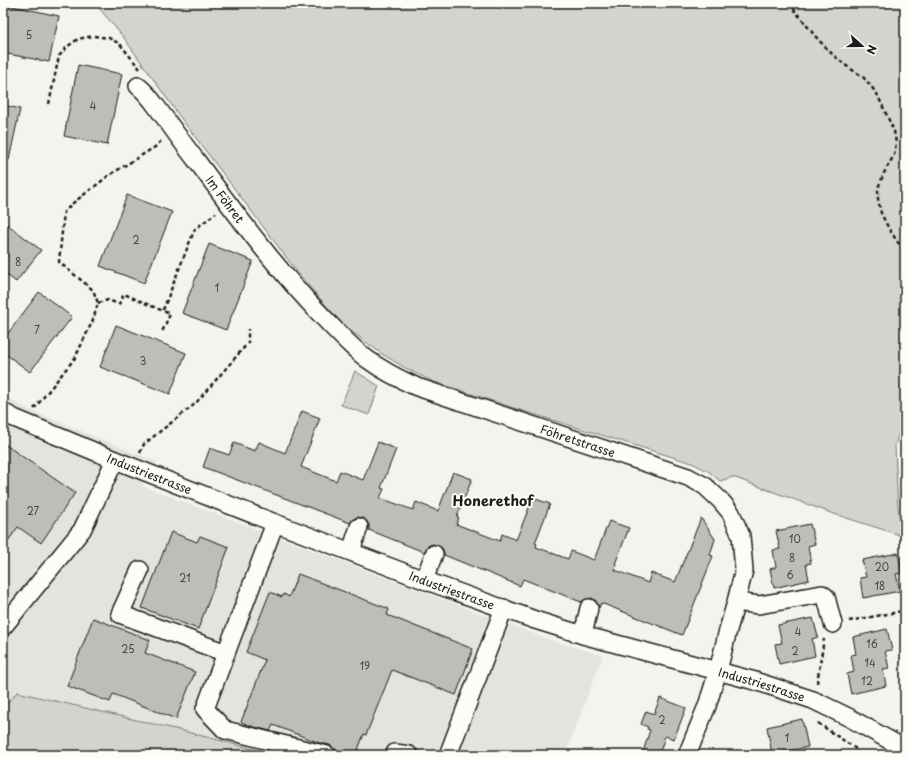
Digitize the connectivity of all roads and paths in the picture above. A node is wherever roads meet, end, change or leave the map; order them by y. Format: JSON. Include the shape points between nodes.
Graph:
{"nodes":[{"id":1,"x":789,"y":3,"type":"edge"},
{"id":2,"x":141,"y":80,"type":"joint"},
{"id":3,"x":49,"y":104,"type":"dead end"},
{"id":4,"x":174,"y":131,"type":"junction"},
{"id":5,"x":228,"y":204,"type":"junction"},
{"id":6,"x":905,"y":253,"type":"edge"},
{"id":7,"x":289,"y":281,"type":"joint"},
{"id":8,"x":98,"y":303,"type":"junction"},
{"id":9,"x":163,"y":310,"type":"junction"},
{"id":10,"x":248,"y":329,"type":"dead end"},
{"id":11,"x":162,"y":332,"type":"dead end"},
{"id":12,"x":3,"y":412,"type":"edge"},
{"id":13,"x":26,"y":422,"type":"junction"},
{"id":14,"x":905,"y":441,"type":"edge"},
{"id":15,"x":116,"y":460,"type":"junction"},
{"id":16,"x":134,"y":467,"type":"junction"},
{"id":17,"x":905,"y":474,"type":"edge"},
{"id":18,"x":275,"y":523,"type":"junction"},
{"id":19,"x":359,"y":527,"type":"dead end"},
{"id":20,"x":350,"y":551,"type":"junction"},
{"id":21,"x":434,"y":554,"type":"dead end"},
{"id":22,"x":140,"y":570,"type":"dead end"},
{"id":23,"x":424,"y":580,"type":"junction"},
{"id":24,"x":736,"y":602,"type":"junction"},
{"id":25,"x":504,"y":608,"type":"junction"},
{"id":26,"x":589,"y":608,"type":"dead end"},
{"id":27,"x":905,"y":610,"type":"edge"},
{"id":28,"x":833,"y":624,"type":"junction"},
{"id":29,"x":3,"y":627,"type":"edge"},
{"id":30,"x":583,"y":635,"type":"junction"},
{"id":31,"x":226,"y":653,"type":"junction"},
{"id":32,"x":718,"y":671,"type":"junction"},
{"id":33,"x":905,"y":674,"type":"edge"},
{"id":34,"x":814,"y":700,"type":"junction"},
{"id":35,"x":905,"y":704,"type":"edge"},
{"id":36,"x":905,"y":750,"type":"edge"},
{"id":37,"x":327,"y":755,"type":"edge"},
{"id":38,"x":394,"y":755,"type":"edge"},
{"id":39,"x":409,"y":755,"type":"edge"},
{"id":40,"x":448,"y":755,"type":"edge"},
{"id":41,"x":687,"y":755,"type":"edge"}],
"edges":[{"from":1,"to":6,"type":"path","via":[[830,52],[870,85],[889,119],[896,143],[894,155],[878,188],[878,199],[889,230]]},
{"from":2,"to":3,"type":"path","via":[[120,44],[109,38],[94,36],[78,39],[59,56]]},
{"from":2,"to":4,"type":"street","name":"Im Föhret","via":[[144,90]]},
{"from":4,"to":5,"type":"street","name":"Im Föhret"},
{"from":4,"to":8,"type":"path","via":[[108,176],[64,212],[60,262],[93,290]]},
{"from":5,"to":7,"type":"street","name":"Im Föhret"},
{"from":5,"to":9,"type":"path","via":[[195,229]]},
{"from":7,"to":24,"type":"street","name":"Föhretstrasse","via":[[349,344],[367,359],[400,379],[449,398],[688,477],[705,486],[731,513],[741,536],[744,570]]},
{"from":8,"to":9,"type":"path","via":[[108,300],[119,304],[124,294]]},
{"from":8,"to":13,"type":"path","via":[[75,358]]},
{"from":9,"to":11,"type":"path","via":[[170,314]]},
{"from":10,"to":16,"type":"path","via":[[248,343],[195,404],[144,444]]},
{"from":12,"to":13,"type":"street","name":"Industriestrasse"},
{"from":13,"to":15,"type":"street","name":"Industriestrasse"},
{"from":14,"to":17,"type":"path","via":[[902,450]]},
{"from":15,"to":16,"type":"street","name":"Industriestrasse"},
{"from":15,"to":29,"type":"street","via":[[82,530]]},
{"from":16,"to":18,"type":"street","name":"Industriestrasse"},
{"from":18,"to":20,"type":"street","name":"Industriestrasse"},
{"from":18,"to":31,"type":"street"},
{"from":19,"to":20,"type":"street"},
{"from":20,"to":23,"type":"street","name":"Industriestrasse"},
{"from":21,"to":23,"type":"street"},
{"from":22,"to":31,"type":"street","via":[[120,614]]},
{"from":23,"to":25,"type":"street","name":"Industriestrasse"},
{"from":24,"to":28,"type":"street","via":[[759,605],[822,594],[826,597]]},
{"from":24,"to":32,"type":"street","name":"Föhretstrasse"},
{"from":25,"to":30,"type":"street","name":"Industriestrasse"},
{"from":25,"to":40,"type":"street"},
{"from":26,"to":30,"type":"street"},
{"from":27,"to":28,"type":"path"},
{"from":28,"to":34,"type":"path","via":[[826,628]]},
{"from":30,"to":32,"type":"street","name":"Industriestrasse"},
{"from":31,"to":37,"type":"street","via":[[205,709],[225,730]]},
{"from":32,"to":34,"type":"street","name":"Industriestrasse"},
{"from":32,"to":41,"type":"street","name":"Föhretstrasse"},
{"from":33,"to":35,"type":"path"},
{"from":34,"to":36,"type":"street","name":"Industriestrasse"},
{"from":38,"to":39,"type":"street"}]}
